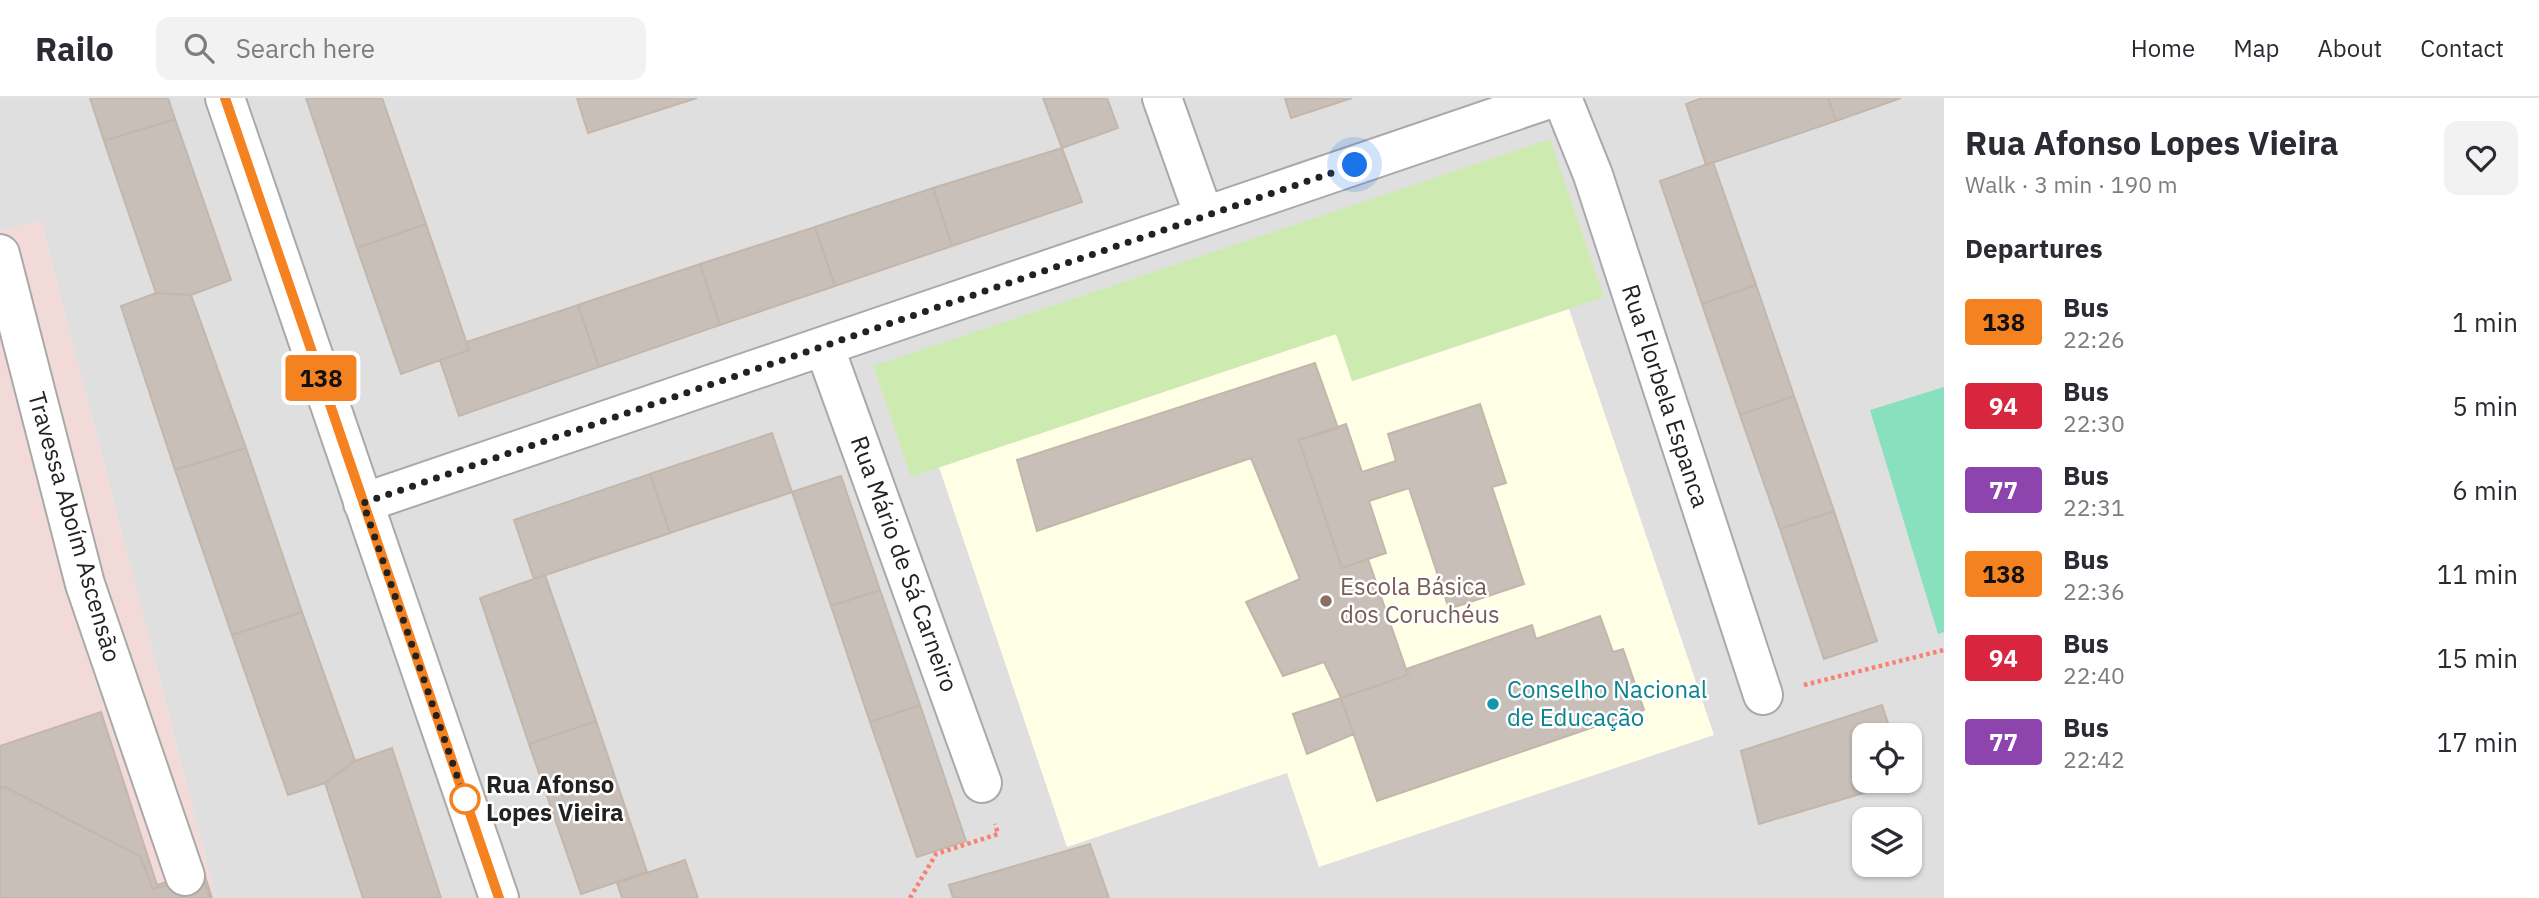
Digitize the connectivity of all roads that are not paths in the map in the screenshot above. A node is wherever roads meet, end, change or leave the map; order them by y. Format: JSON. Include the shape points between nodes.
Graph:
{"nodes":[{"id":1,"x":225,"y":98,"type":"edge"},
{"id":2,"x":1162,"y":98,"type":"edge"},
{"id":3,"x":1552,"y":98,"type":"edge"},
{"id":4,"x":1562,"y":98,"type":"edge"},
{"id":5,"x":1203,"y":216,"type":"junction"},
{"id":6,"x":0,"y":254,"type":"edge"},
{"id":7,"x":824,"y":346,"type":"junction"},
{"id":8,"x":363,"y":503,"type":"junction"},
{"id":9,"x":1763,"y":695,"type":"road end"},
{"id":10,"x":982,"y":783,"type":"road end"},
{"id":11,"x":185,"y":876,"type":"dead end"},
{"id":12,"x":499,"y":898,"type":"edge"}],
"edges":[{"from":1,"to":8,"type":"street"},
{"from":2,"to":5,"type":"street"},
{"from":3,"to":5,"type":"street"},
{"from":4,"to":9,"type":"street","name":"Rua Florbela Espanca","via":[[1593,175]]},
{"from":5,"to":7,"type":"street"},
{"from":6,"to":11,"type":"street","name":"Travessa Aboím Ascensão","via":[[85,584]]},
{"from":7,"to":8,"type":"street"},
{"from":7,"to":10,"type":"street","name":"Rua Mário de Sá Carneiro"},
{"from":8,"to":12,"type":"street"}]}
